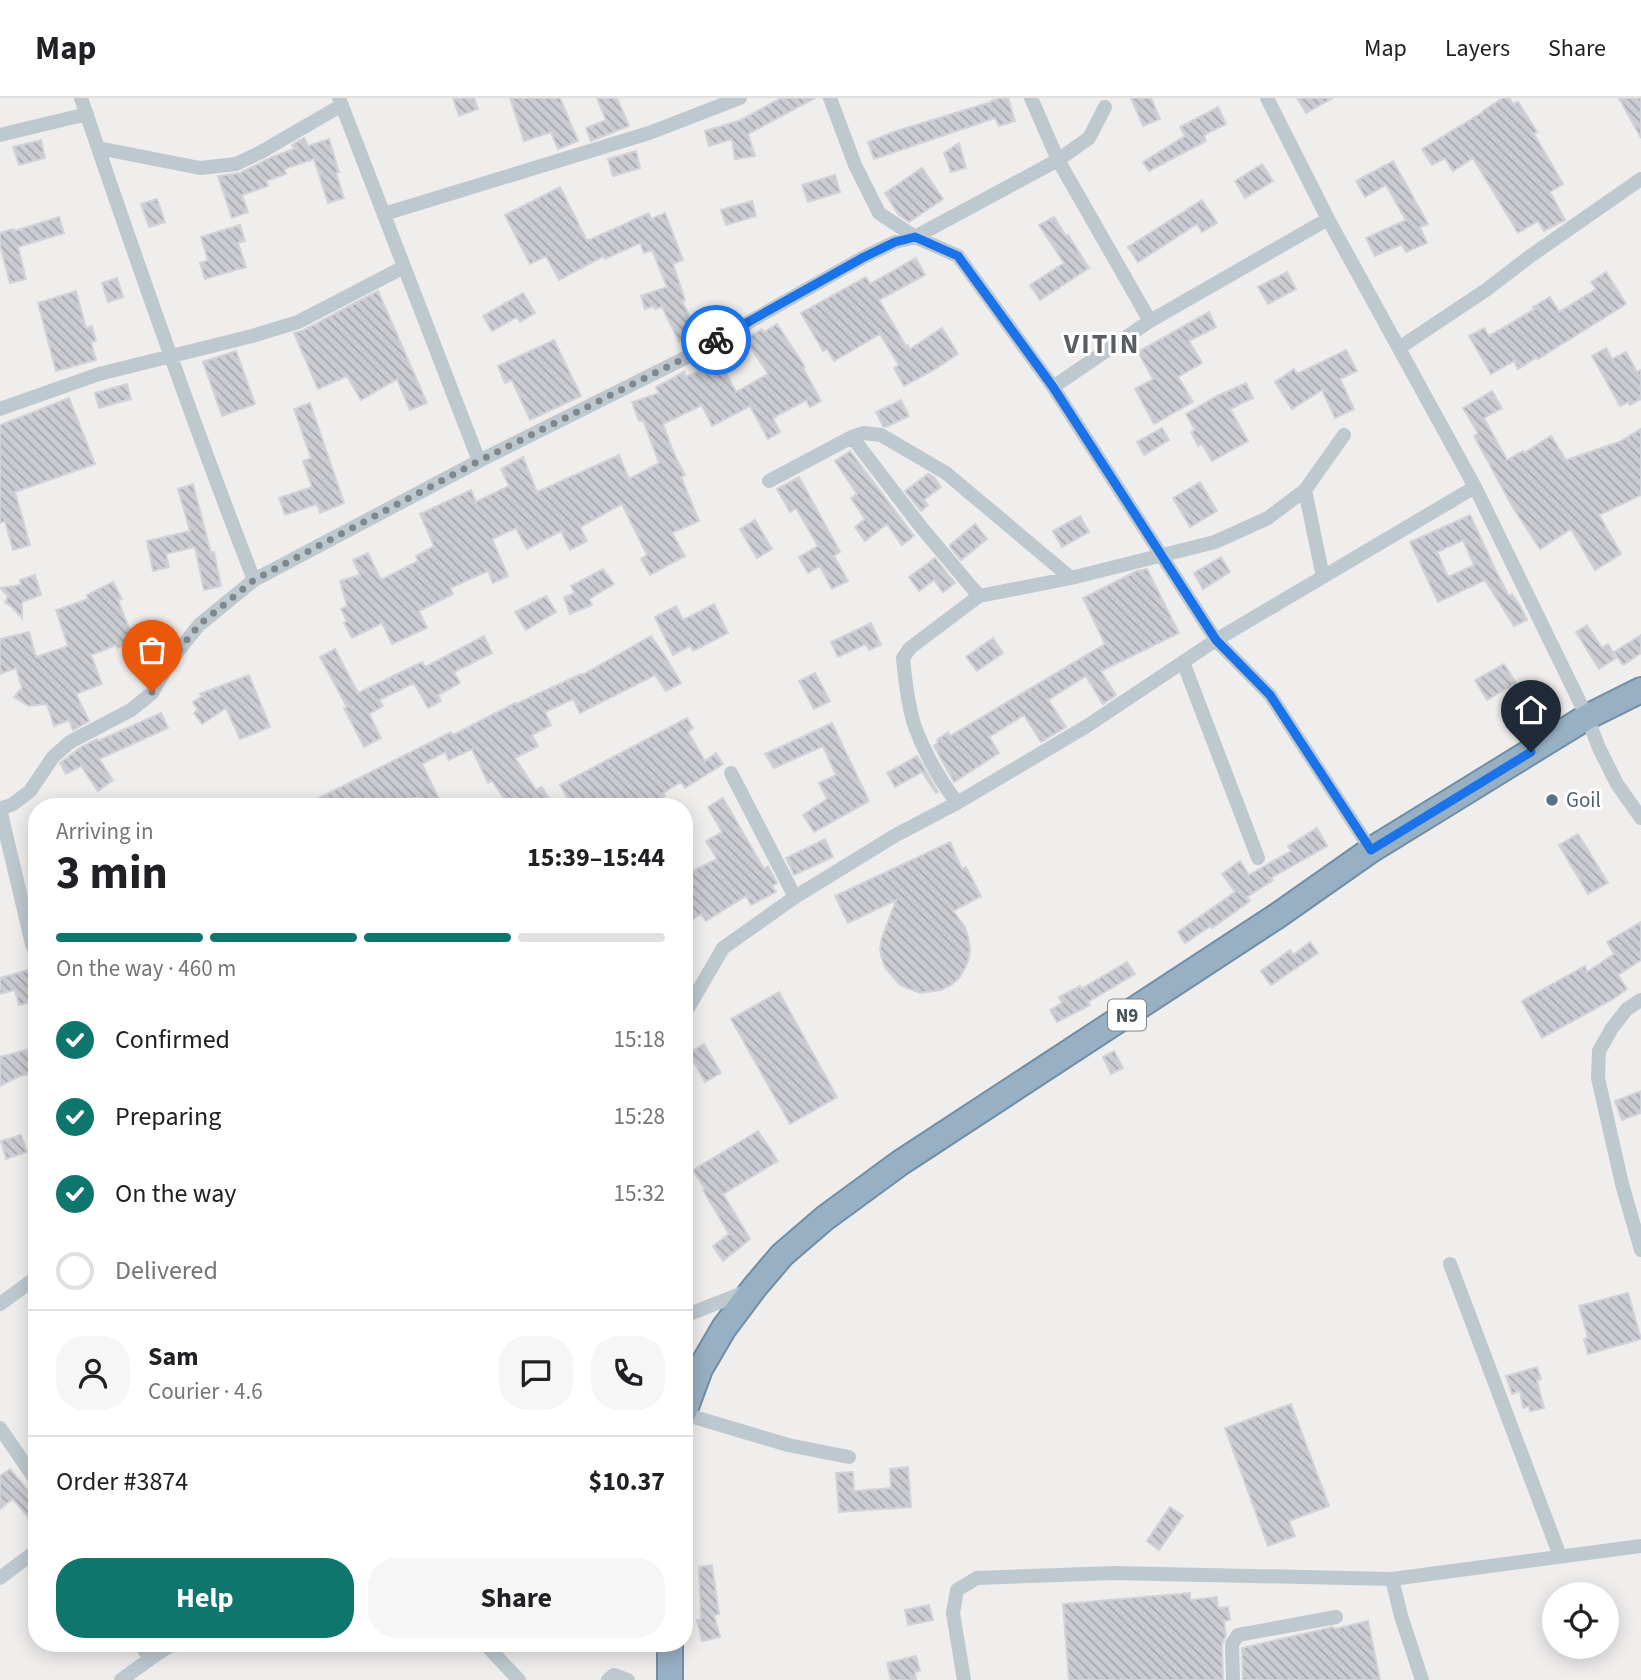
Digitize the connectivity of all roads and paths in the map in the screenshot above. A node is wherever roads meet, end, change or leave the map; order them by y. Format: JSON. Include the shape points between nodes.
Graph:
{"nodes":[{"id":1,"x":82,"y":98,"type":"edge"},
{"id":2,"x":740,"y":98,"type":"edge"},
{"id":3,"x":830,"y":98,"type":"edge"},
{"id":4,"x":1031,"y":98,"type":"edge"},
{"id":5,"x":1267,"y":98,"type":"edge"},
{"id":6,"x":340,"y":102,"type":"edge"},
{"id":7,"x":1105,"y":107,"type":"dead end"},
{"id":8,"x":87,"y":114,"type":"junction"},
{"id":9,"x":0,"y":135,"type":"edge"},
{"id":10,"x":98,"y":148,"type":"junction"},
{"id":11,"x":1058,"y":160,"type":"junction"},
{"id":12,"x":1641,"y":179,"type":"edge"},
{"id":13,"x":384,"y":214,"type":"junction"},
{"id":14,"x":1328,"y":219,"type":"junction"},
{"id":15,"x":915,"y":237,"type":"junction"},
{"id":16,"x":404,"y":267,"type":"junction"},
{"id":17,"x":1150,"y":321,"type":"junction"},
{"id":18,"x":1399,"y":348,"type":"junction"},
{"id":19,"x":170,"y":357,"type":"junction"},
{"id":20,"x":1053,"y":387,"type":"junction"},
{"id":21,"x":0,"y":409,"type":"edge"},
{"id":22,"x":1345,"y":435,"type":"dead end"},
{"id":23,"x":852,"y":437,"type":"junction"},
{"id":24,"x":479,"y":461,"type":"junction"},
{"id":25,"x":769,"y":481,"type":"dead end"},
{"id":26,"x":1475,"y":486,"type":"junction"},
{"id":27,"x":1305,"y":490,"type":"junction"},
{"id":28,"x":1161,"y":555,"type":"junction"},
{"id":29,"x":1323,"y":577,"type":"junction"},
{"id":30,"x":1071,"y":578,"type":"junction"},
{"id":31,"x":254,"y":580,"type":"junction"},
{"id":32,"x":979,"y":596,"type":"junction"},
{"id":33,"x":1216,"y":640,"type":"junction"},
{"id":34,"x":1183,"y":662,"type":"junction"},
{"id":35,"x":1641,"y":690,"type":"edge"},
{"id":36,"x":1587,"y":717,"type":"junction"},
{"id":37,"x":731,"y":773,"type":"dead end"},
{"id":38,"x":957,"y":803,"type":"junction"},
{"id":39,"x":0,"y":809,"type":"edge"},
{"id":40,"x":1641,"y":818,"type":"edge"},
{"id":41,"x":3,"y":832,"type":"edge"},
{"id":42,"x":1371,"y":850,"type":"junction"},
{"id":43,"x":1258,"y":858,"type":"dead end"},
{"id":44,"x":794,"y":897,"type":"junction"},
{"id":45,"x":28,"y":928,"type":"edge"},
{"id":46,"x":693,"y":999,"type":"edge"},
{"id":47,"x":1641,"y":1000,"type":"edge"},
{"id":48,"x":1641,"y":1250,"type":"edge"},
{"id":49,"x":1450,"y":1264,"type":"dead end"},
{"id":50,"x":28,"y":1284,"type":"edge"},
{"id":51,"x":754,"y":1288,"type":"junction"},
{"id":52,"x":0,"y":1304,"type":"edge"},
{"id":53,"x":693,"y":1312,"type":"edge"},
{"id":54,"x":693,"y":1388,"type":"edge"},
{"id":55,"x":693,"y":1416,"type":"edge"},
{"id":56,"x":0,"y":1428,"type":"edge"},
{"id":57,"x":849,"y":1457,"type":"dead end"},
{"id":58,"x":28,"y":1469,"type":"edge"},
{"id":59,"x":1641,"y":1545,"type":"edge"},
{"id":60,"x":1560,"y":1556,"type":"junction"},
{"id":61,"x":28,"y":1557,"type":"edge"},
{"id":62,"x":0,"y":1578,"type":"edge"},
{"id":63,"x":1392,"y":1578,"type":"junction"},
{"id":64,"x":1336,"y":1617,"type":"dead end"},
{"id":65,"x":146,"y":1652,"type":"edge"},
{"id":66,"x":160,"y":1652,"type":"edge"},
{"id":67,"x":493,"y":1652,"type":"edge"},
{"id":68,"x":670,"y":1652,"type":"edge"},
{"id":69,"x":150,"y":1659,"type":"junction"},
{"id":70,"x":121,"y":1680,"type":"edge"},
{"id":71,"x":519,"y":1680,"type":"edge"},
{"id":72,"x":608,"y":1680,"type":"edge"},
{"id":73,"x":628,"y":1680,"type":"edge"},
{"id":74,"x":670,"y":1680,"type":"edge"},
{"id":75,"x":964,"y":1680,"type":"edge"},
{"id":76,"x":1233,"y":1680,"type":"edge"},
{"id":77,"x":1422,"y":1680,"type":"edge"}],
"edges":[{"from":1,"to":8,"type":"street"},
{"from":2,"to":13,"type":"street","via":[[649,133]]},
{"from":3,"to":15,"type":"street","via":[[879,213]]},
{"from":4,"to":11,"type":"street"},
{"from":5,"to":14,"type":"street"},
{"from":6,"to":10,"type":"street","via":[[236,164],[200,168]]},
{"from":6,"to":13,"type":"street"},
{"from":7,"to":11,"type":"street","via":[[1089,138]]},
{"from":8,"to":9,"type":"street"},
{"from":8,"to":10,"type":"street"},
{"from":10,"to":19,"type":"street"},
{"from":11,"to":15,"type":"street"},
{"from":11,"to":17,"type":"street"},
{"from":12,"to":18,"type":"street"},
{"from":13,"to":16,"type":"street"},
{"from":14,"to":17,"type":"street"},
{"from":14,"to":18,"type":"street"},
{"from":15,"to":20,"type":"street","via":[[958,256]]},
{"from":15,"to":24,"type":"street","via":[[864,257],[685,358]]},
{"from":16,"to":19,"type":"street","via":[[298,322]]},
{"from":16,"to":24,"type":"street"},
{"from":17,"to":20,"type":"street"},
{"from":18,"to":26,"type":"street"},
{"from":19,"to":21,"type":"street","via":[[99,374]]},
{"from":19,"to":31,"type":"street"},
{"from":20,"to":28,"type":"street"},
{"from":22,"to":27,"type":"street"},
{"from":23,"to":25,"type":"street"},
{"from":23,"to":30,"type":"street","via":[[881,435],[946,473]]},
{"from":23,"to":32,"type":"street"},
{"from":24,"to":31,"type":"street"},
{"from":26,"to":29,"type":"street"},
{"from":26,"to":36,"type":"street"},
{"from":27,"to":28,"type":"street","via":[[1268,518],[1215,542]]},
{"from":27,"to":29,"type":"street"},
{"from":28,"to":30,"type":"street"},
{"from":28,"to":33,"type":"street"},
{"from":29,"to":33,"type":"street"},
{"from":30,"to":32,"type":"street"},
{"from":31,"to":39,"type":"street","via":[[199,625],[152,692],[131,710],[70,742],[53,757],[30,791]]},
{"from":32,"to":38,"type":"street","via":[[903,658],[914,725]]},
{"from":33,"to":34,"type":"street"},
{"from":33,"to":42,"type":"street","via":[[1270,695]]},
{"from":34,"to":38,"type":"street"},
{"from":34,"to":43,"type":"street"},
{"from":35,"to":36,"type":"highway","number":"N9"},
{"from":36,"to":40,"type":"street","via":[[1617,784]]},
{"from":36,"to":42,"type":"highway","number":"N9"},
{"from":37,"to":44,"type":"street"},
{"from":38,"to":44,"type":"street"},
{"from":39,"to":41,"type":"street"},
{"from":41,"to":45,"type":"street"},
{"from":42,"to":51,"type":"highway","number":"N9","via":[[900,1163],[825,1218],[782,1255]]},
{"from":44,"to":46,"type":"street","via":[[723,948]]},
{"from":47,"to":48,"type":"street","via":[[1612,1028],[1599,1052],[1598,1077]]},
{"from":49,"to":60,"type":"street"},
{"from":50,"to":52,"type":"street"},
{"from":51,"to":53,"type":"street"},
{"from":51,"to":54,"type":"highway","number":"N9","via":[[724,1328]]},
{"from":55,"to":57,"type":"street","via":[[788,1445]]},
{"from":56,"to":58,"type":"street"},
{"from":59,"to":60,"type":"street"},
{"from":60,"to":63,"type":"street"},
{"from":61,"to":62,"type":"street"},
{"from":63,"to":75,"type":"street","via":[[1114,1573],[977,1578],[957,1590],[953,1613]]},
{"from":63,"to":77,"type":"street"},
{"from":64,"to":76,"type":"street","via":[[1238,1635],[1232,1644]]},
{"from":65,"to":69,"type":"street"},
{"from":66,"to":69,"type":"street"},
{"from":67,"to":71,"type":"street"},
{"from":68,"to":74,"type":"highway"},
{"from":69,"to":70,"type":"street"},
{"from":72,"to":73,"type":"street","via":[[614,1675]]}]}
